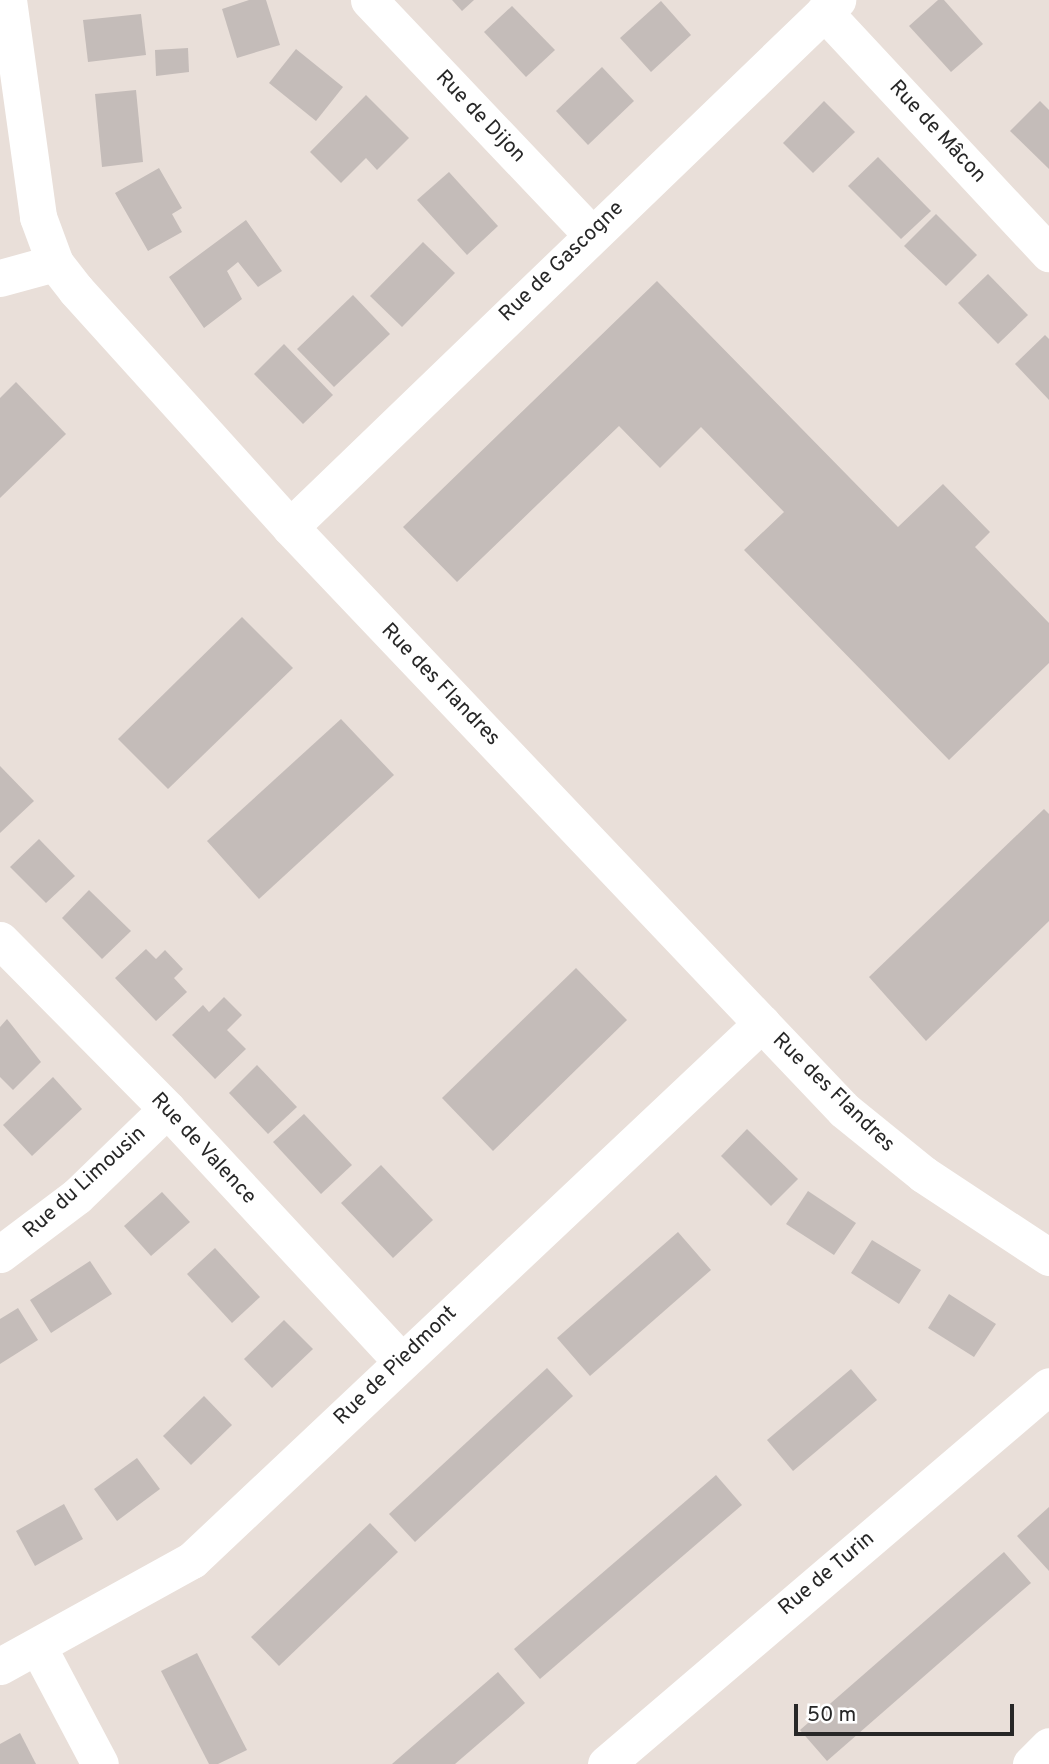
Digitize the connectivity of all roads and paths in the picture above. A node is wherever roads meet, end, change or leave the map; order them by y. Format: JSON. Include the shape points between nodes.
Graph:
{"nodes":[{"id":1,"x":8,"y":0,"type":"edge"},
{"id":2,"x":369,"y":0,"type":"edge"},
{"id":3,"x":831,"y":6,"type":"edge"},
{"id":4,"x":591,"y":234,"type":"junction"},
{"id":5,"x":1049,"y":253,"type":"edge"},
{"id":6,"x":55,"y":263,"type":"junction"},
{"id":7,"x":0,"y":278,"type":"edge"},
{"id":8,"x":290,"y":527,"type":"junction"},
{"id":9,"x":0,"y":940,"type":"edge"},
{"id":10,"x":762,"y":1023,"type":"junction"},
{"id":11,"x":167,"y":1109,"type":"junction"},
{"id":12,"x":0,"y":1254,"type":"edge"},
{"id":13,"x":1049,"y":1257,"type":"edge"},
{"id":14,"x":402,"y":1362,"type":"junction"},
{"id":15,"x":1049,"y":1386,"type":"edge"},
{"id":16,"x":38,"y":1647,"type":"junction"},
{"id":17,"x":0,"y":1666,"type":"edge"},
{"id":18,"x":1049,"y":1746,"type":"edge"},
{"id":19,"x":100,"y":1764,"type":"edge"},
{"id":20,"x":606,"y":1764,"type":"edge"},
{"id":21,"x":1031,"y":1764,"type":"edge"}],
"edges":[{"from":1,"to":6,"type":"street","name":"Rue des Flandres","via":[[38,218]]},
{"from":2,"to":4,"type":"street","name":"Rue de Dijon"},
{"from":3,"to":4,"type":"street","name":"Rue de Gascogne"},
{"from":3,"to":5,"type":"street","name":"Rue de Mâcon"},
{"from":4,"to":8,"type":"street","name":"Rue de Gascogne"},
{"from":6,"to":7,"type":"street"},
{"from":6,"to":8,"type":"street","name":"Rue des Flandres"},
{"from":8,"to":10,"type":"street","name":"Rue des Flandres"},
{"from":9,"to":11,"type":"street","name":"Rue de Valence"},
{"from":10,"to":13,"type":"street","name":"Rue des Flandres","via":[[887,1148]]},
{"from":10,"to":14,"type":"street","name":"Rue de Piedmont"},
{"from":11,"to":12,"type":"street","name":"Rue du Limousin","via":[[62,1209]]},
{"from":11,"to":14,"type":"street","name":"Rue de Valence"},
{"from":14,"to":16,"type":"street","name":"Rue de Piedmont","via":[[192,1560]]},
{"from":15,"to":20,"type":"street","name":"Rue de Turin"},
{"from":16,"to":17,"type":"street","name":"Rue de Piedmont"},
{"from":16,"to":19,"type":"street"},
{"from":18,"to":21,"type":"street"}]}
